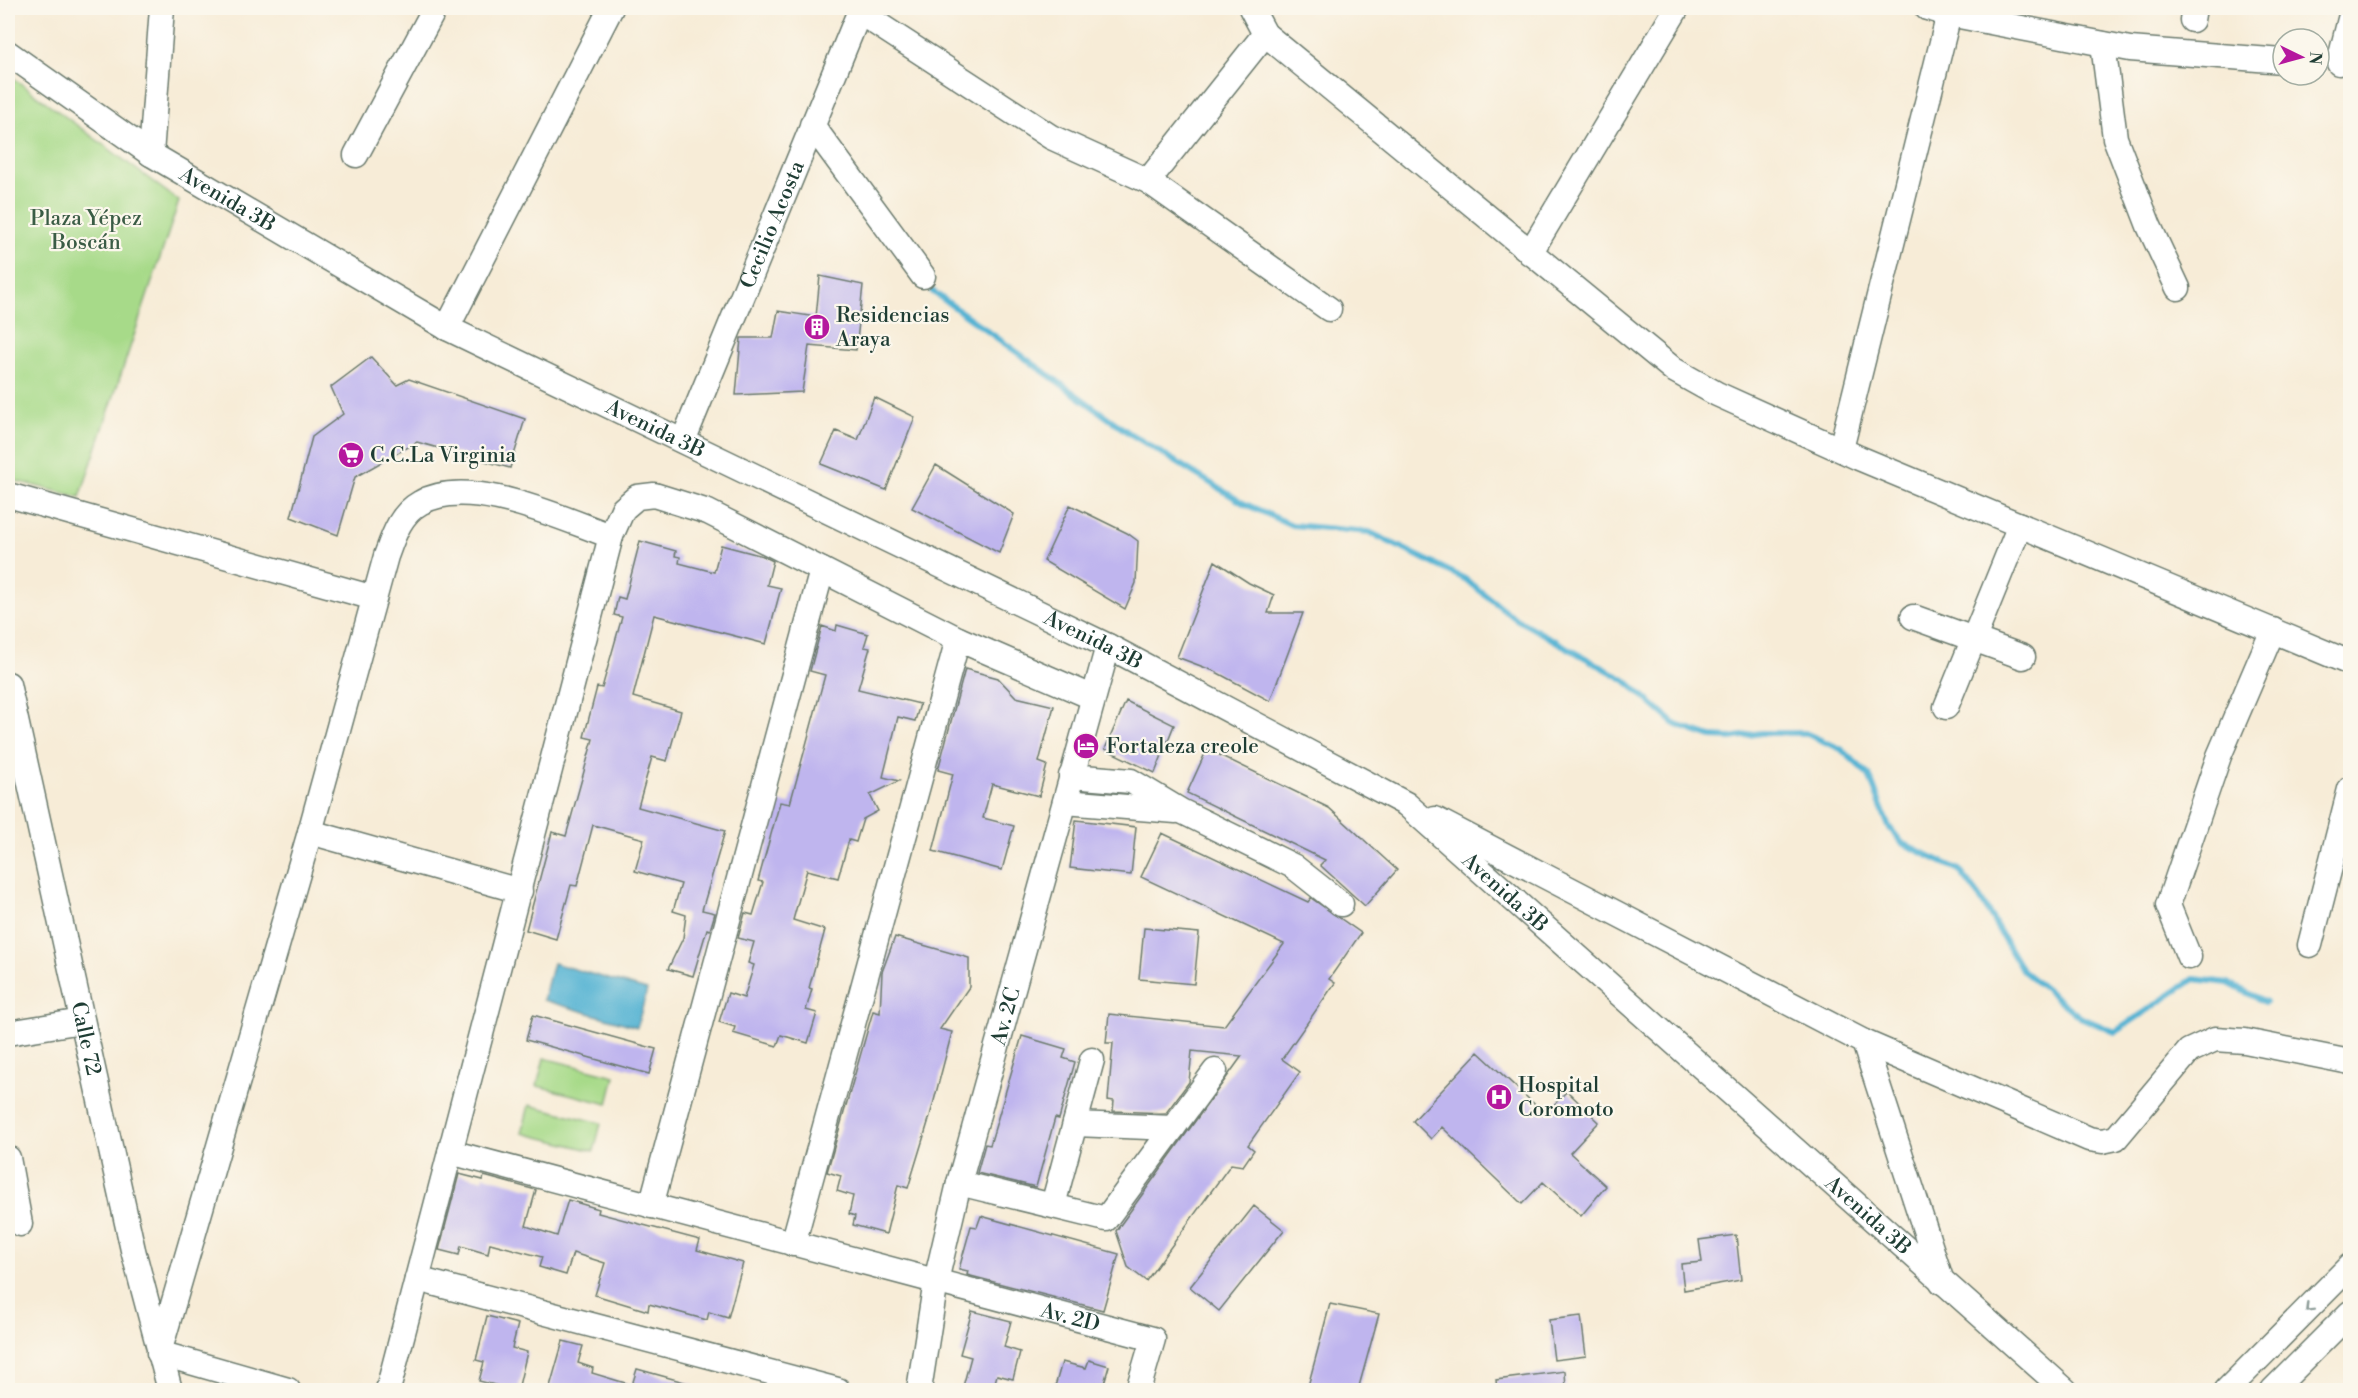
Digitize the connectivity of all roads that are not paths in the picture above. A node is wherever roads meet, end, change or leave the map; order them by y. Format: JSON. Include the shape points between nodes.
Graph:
{"nodes":[{"id":1,"x":162,"y":8,"type":"edge"},
{"id":2,"x":435,"y":8,"type":"edge"},
{"id":3,"x":611,"y":8,"type":"edge"},
{"id":4,"x":1251,"y":8,"type":"edge"},
{"id":5,"x":1677,"y":8,"type":"edge"},
{"id":6,"x":860,"y":10,"type":"edge"},
{"id":7,"x":1942,"y":10,"type":"edge"},
{"id":8,"x":2350,"y":19,"type":"edge"},
{"id":9,"x":1264,"y":34,"type":"junction"},
{"id":10,"x":2103,"y":44,"type":"junction"},
{"id":11,"x":8,"y":53,"type":"edge"},
{"id":12,"x":2271,"y":61,"type":"edge"},
{"id":13,"x":2336,"y":63,"type":"edge"},
{"id":14,"x":812,"y":125,"type":"junction"},
{"id":15,"x":151,"y":154,"type":"junction"},
{"id":16,"x":356,"y":155,"type":"dead end"},
{"id":17,"x":1148,"y":181,"type":"junction"},
{"id":18,"x":1530,"y":253,"type":"junction"},
{"id":19,"x":923,"y":276,"type":"dead end"},
{"id":20,"x":2178,"y":288,"type":"dead end"},
{"id":21,"x":1329,"y":309,"type":"dead end"},
{"id":22,"x":447,"y":328,"type":"junction"},
{"id":23,"x":683,"y":441,"type":"junction"},
{"id":24,"x":1841,"y":449,"type":"junction"},
{"id":25,"x":8,"y":495,"type":"edge"},
{"id":26,"x":2020,"y":525,"type":"junction"},
{"id":27,"x":611,"y":536,"type":"junction"},
{"id":28,"x":822,"y":570,"type":"junction"},
{"id":29,"x":374,"y":598,"type":"junction"},
{"id":30,"x":1913,"y":617,"type":"dead end"},
{"id":31,"x":2273,"y":630,"type":"junction"},
{"id":32,"x":958,"y":639,"type":"junction"},
{"id":33,"x":1972,"y":639,"type":"junction"},
{"id":34,"x":1108,"y":646,"type":"junction"},
{"id":35,"x":2023,"y":657,"type":"dead end"},
{"id":36,"x":2350,"y":663,"type":"edge"},
{"id":37,"x":8,"y":684,"type":"edge"},
{"id":38,"x":1092,"y":697,"type":"junction"},
{"id":39,"x":1946,"y":707,"type":"dead end"},
{"id":40,"x":1071,"y":776,"type":"junction"},
{"id":41,"x":2350,"y":789,"type":"edge"},
{"id":42,"x":1065,"y":802,"type":"junction"},
{"id":43,"x":1406,"y":804,"type":"junction"},
{"id":44,"x":1181,"y":811,"type":"junction"},
{"id":45,"x":310,"y":832,"type":"junction"},
{"id":46,"x":520,"y":891,"type":"junction"},
{"id":47,"x":1341,"y":904,"type":"dead end"},
{"id":48,"x":2310,"y":945,"type":"dead end"},
{"id":49,"x":2189,"y":957,"type":"dead end"},
{"id":50,"x":82,"y":1020,"type":"junction"},
{"id":51,"x":8,"y":1033,"type":"edge"},
{"id":52,"x":1864,"y":1042,"type":"junction"},
{"id":53,"x":1092,"y":1060,"type":"dead end"},
{"id":54,"x":2350,"y":1062,"type":"edge"},
{"id":55,"x":1215,"y":1071,"type":"dead end"},
{"id":56,"x":1075,"y":1124,"type":"junction"},
{"id":57,"x":1173,"y":1128,"type":"junction"},
{"id":58,"x":450,"y":1152,"type":"junction"},
{"id":59,"x":8,"y":1158,"type":"edge"},
{"id":60,"x":959,"y":1183,"type":"junction"},
{"id":61,"x":1053,"y":1205,"type":"junction"},
{"id":62,"x":651,"y":1206,"type":"junction"},
{"id":63,"x":20,"y":1224,"type":"dead end"},
{"id":64,"x":793,"y":1244,"type":"junction"},
{"id":65,"x":2350,"y":1266,"type":"edge"},
{"id":66,"x":417,"y":1279,"type":"junction"},
{"id":67,"x":936,"y":1281,"type":"junction"},
{"id":68,"x":1942,"y":1283,"type":"junction"},
{"id":69,"x":2350,"y":1313,"type":"edge"},
{"id":70,"x":159,"y":1353,"type":"junction"},
{"id":71,"x":170,"y":1390,"type":"edge"},
{"id":72,"x":288,"y":1390,"type":"edge"},
{"id":73,"x":388,"y":1390,"type":"edge"},
{"id":74,"x":838,"y":1390,"type":"edge"},
{"id":75,"x":919,"y":1390,"type":"edge"},
{"id":76,"x":1138,"y":1390,"type":"edge"},
{"id":77,"x":2066,"y":1390,"type":"edge"},
{"id":78,"x":2227,"y":1390,"type":"edge"},
{"id":79,"x":2273,"y":1390,"type":"edge"}],
"edges":[{"from":1,"to":15,"type":"street"},
{"from":2,"to":16,"type":"street"},
{"from":3,"to":22,"type":"street"},
{"from":4,"to":9,"type":"street"},
{"from":5,"to":18,"type":"street"},
{"from":6,"to":14,"type":"street","name":"Cecilio Acosta"},
{"from":6,"to":17,"type":"street","via":[[1051,137]]},
{"from":7,"to":10,"type":"street"},
{"from":7,"to":24,"type":"street"},
{"from":8,"to":13,"type":"street"},
{"from":9,"to":17,"type":"street"},
{"from":9,"to":18,"type":"street"},
{"from":10,"to":12,"type":"street"},
{"from":10,"to":20,"type":"street","via":[[2115,138]]},
{"from":11,"to":15,"type":"street","name":"Avenida 3B"},
{"from":14,"to":19,"type":"street"},
{"from":14,"to":23,"type":"street","name":"Cecilio Acosta"},
{"from":15,"to":22,"type":"street","name":"Avenida 3B"},
{"from":17,"to":21,"type":"street"},
{"from":18,"to":24,"type":"street","via":[[1674,370],[1717,394]]},
{"from":22,"to":23,"type":"street","name":"Avenida 3B"},
{"from":23,"to":34,"type":"street","name":"Avenida 3B"},
{"from":24,"to":26,"type":"street"},
{"from":25,"to":29,"type":"street"},
{"from":26,"to":31,"type":"street"},
{"from":26,"to":33,"type":"street"},
{"from":27,"to":28,"type":"street","via":[[623,509],[637,497],[654,495],[708,512]]},
{"from":27,"to":29,"type":"street","via":[[517,504],[482,496],[446,494],[419,503],[399,523]]},
{"from":27,"to":46,"type":"street"},
{"from":28,"to":32,"type":"street"},
{"from":28,"to":62,"type":"street"},
{"from":29,"to":45,"type":"street"},
{"from":30,"to":33,"type":"street"},
{"from":31,"to":36,"type":"street"},
{"from":31,"to":49,"type":"street","via":[[2219,756],[2168,905]]},
{"from":32,"to":38,"type":"street"},
{"from":32,"to":64,"type":"street"},
{"from":33,"to":35,"type":"street"},
{"from":33,"to":39,"type":"street"},
{"from":34,"to":38,"type":"street","name":"Av. 2C"},
{"from":34,"to":43,"type":"street","name":"Avenida 3B"},
{"from":37,"to":50,"type":"street","name":"Calle 72"},
{"from":38,"to":40,"type":"street","name":"Av. 2C"},
{"from":40,"to":42,"type":"street","name":"Av. 2C"},
{"from":40,"to":44,"type":"street","via":[[1131,781]]},
{"from":41,"to":48,"type":"street"},
{"from":42,"to":44,"type":"street"},
{"from":42,"to":60,"type":"street","name":"Av. 2C"},
{"from":43,"to":52,"type":"street"},
{"from":43,"to":68,"type":"street","name":"Avenida 3B"},
{"from":44,"to":47,"type":"street","via":[[1293,866]]},
{"from":45,"to":46,"type":"street"},
{"from":45,"to":70,"type":"street"},
{"from":46,"to":58,"type":"street"},
{"from":50,"to":51,"type":"street"},
{"from":50,"to":70,"type":"street","name":"Calle 72"},
{"from":52,"to":54,"type":"street","via":[[2089,1139],[2102,1141],[2116,1138],[2189,1051],[2215,1039],[2245,1041]]},
{"from":52,"to":68,"type":"street"},
{"from":53,"to":56,"type":"street"},
{"from":55,"to":57,"type":"street"},
{"from":56,"to":57,"type":"street"},
{"from":56,"to":61,"type":"street"},
{"from":57,"to":61,"type":"street","via":[[1106,1219]]},
{"from":58,"to":62,"type":"street"},
{"from":58,"to":66,"type":"street"},
{"from":59,"to":63,"type":"street"},
{"from":60,"to":61,"type":"street"},
{"from":60,"to":67,"type":"street","name":"Av. 2C"},
{"from":62,"to":64,"type":"street"},
{"from":64,"to":67,"type":"street"},
{"from":65,"to":78,"type":"street","one_way":true},
{"from":66,"to":73,"type":"street"},
{"from":66,"to":74,"type":"street"},
{"from":67,"to":75,"type":"street","name":"Av. 2C"},
{"from":67,"to":76,"type":"street","name":"Av. 2D","via":[[1153,1339]]},
{"from":68,"to":77,"type":"street","name":"Avenida 3B"},
{"from":69,"to":79,"type":"street"},
{"from":70,"to":71,"type":"street","name":"Calle 72"},
{"from":70,"to":72,"type":"street"}]}
